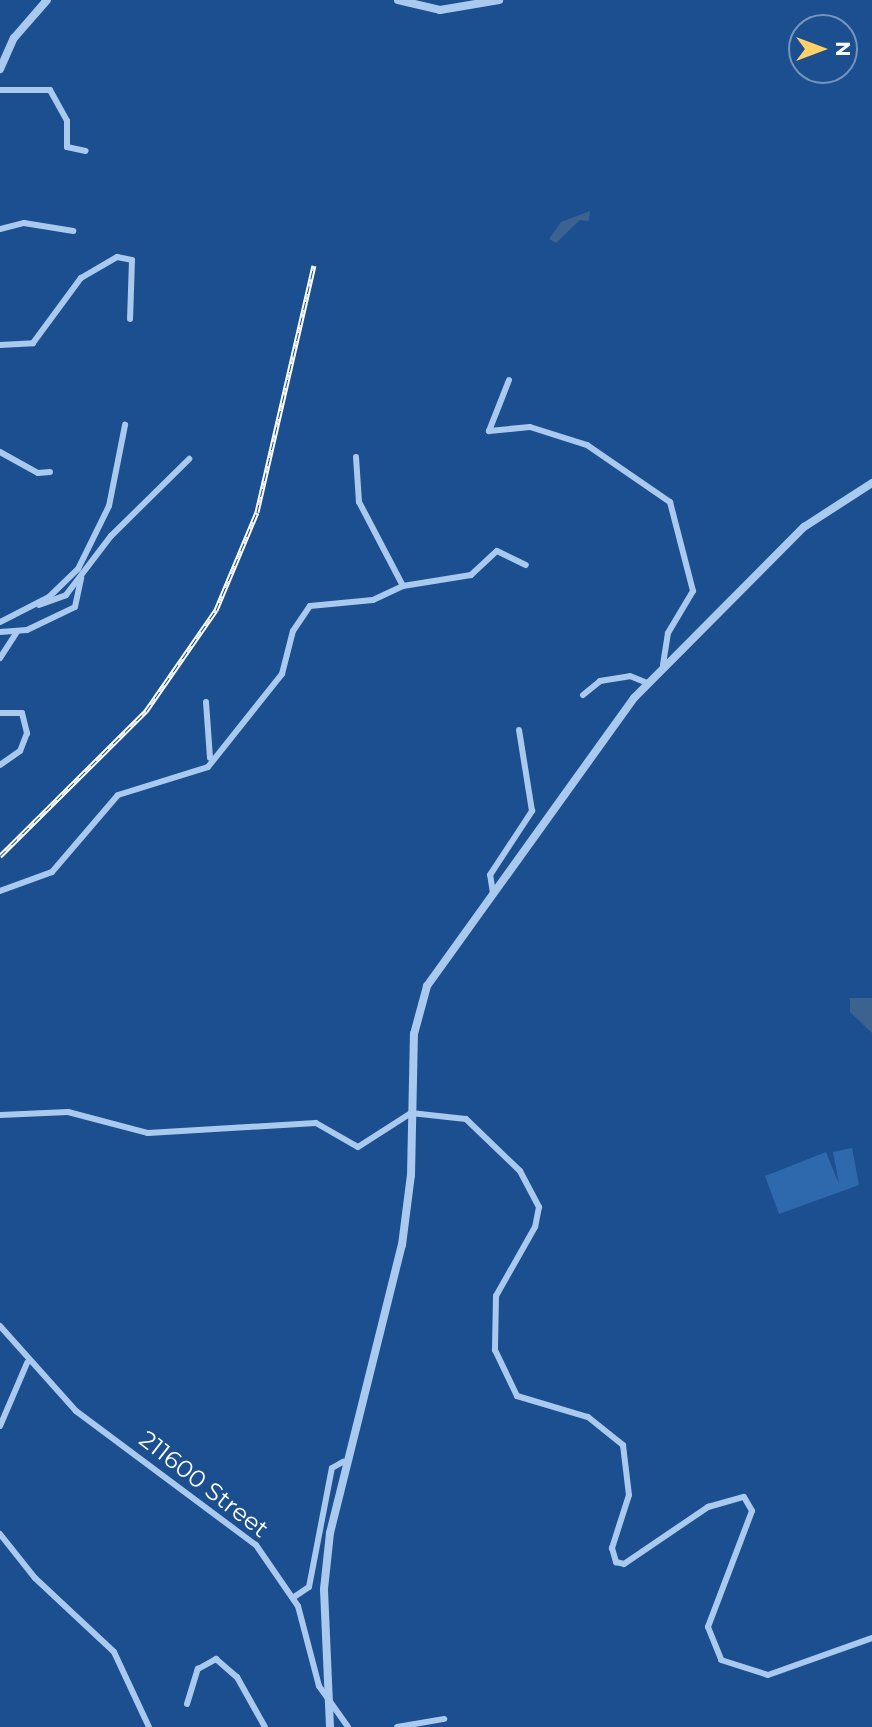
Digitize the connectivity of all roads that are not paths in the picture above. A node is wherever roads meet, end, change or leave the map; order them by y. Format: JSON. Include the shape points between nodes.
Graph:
{"nodes":[{"id":1,"x":47,"y":0,"type":"edge"},
{"id":2,"x":398,"y":0,"type":"edge"},
{"id":3,"x":499,"y":0,"type":"edge"},
{"id":4,"x":0,"y":69,"type":"edge"},
{"id":5,"x":0,"y":90,"type":"edge"},
{"id":6,"x":86,"y":150,"type":"dead end"},
{"id":7,"x":0,"y":229,"type":"edge"},
{"id":8,"x":73,"y":231,"type":"dead end"},
{"id":9,"x":130,"y":319,"type":"dead end"},
{"id":10,"x":0,"y":345,"type":"edge"},
{"id":11,"x":509,"y":380,"type":"dead end"},
{"id":12,"x":125,"y":425,"type":"dead end"},
{"id":13,"x":0,"y":452,"type":"edge"},
{"id":14,"x":356,"y":457,"type":"dead end"},
{"id":15,"x":189,"y":459,"type":"dead end"},
{"id":16,"x":50,"y":472,"type":"dead end"},
{"id":17,"x":872,"y":483,"type":"edge"},
{"id":18,"x":526,"y":565,"type":"dead end"},
{"id":19,"x":81,"y":578,"type":"junction"},
{"id":20,"x":403,"y":586,"type":"junction"},
{"id":21,"x":34,"y":605,"type":"junction"},
{"id":22,"x":0,"y":622,"type":"edge"},
{"id":23,"x":0,"y":632,"type":"edge"},
{"id":24,"x":16,"y":633,"type":"junction"},
{"id":25,"x":0,"y":657,"type":"edge"},
{"id":26,"x":663,"y":665,"type":"junction"},
{"id":27,"x":647,"y":683,"type":"junction"},
{"id":28,"x":583,"y":695,"type":"dead end"},
{"id":29,"x":206,"y":702,"type":"dead end"},
{"id":30,"x":0,"y":713,"type":"edge"},
{"id":31,"x":519,"y":730,"type":"dead end"},
{"id":32,"x":0,"y":765,"type":"edge"},
{"id":33,"x":208,"y":767,"type":"junction"},
{"id":34,"x":0,"y":891,"type":"edge"},
{"id":35,"x":493,"y":893,"type":"junction"},
{"id":36,"x":411,"y":1113,"type":"junction"},
{"id":37,"x":0,"y":1115,"type":"edge"},
{"id":38,"x":0,"y":1326,"type":"edge"},
{"id":39,"x":27,"y":1363,"type":"junction"},
{"id":40,"x":0,"y":1426,"type":"edge"},
{"id":41,"x":344,"y":1462,"type":"junction"},
{"id":42,"x":0,"y":1534,"type":"edge"},
{"id":43,"x":294,"y":1597,"type":"junction"},
{"id":44,"x":872,"y":1638,"type":"edge"},
{"id":45,"x":187,"y":1704,"type":"dead end"},
{"id":46,"x":330,"y":1709,"type":"junction"},
{"id":47,"x":444,"y":1719,"type":"dead end"},
{"id":48,"x":149,"y":1727,"type":"edge"},
{"id":49,"x":265,"y":1727,"type":"edge"},
{"id":50,"x":330,"y":1727,"type":"edge"},
{"id":51,"x":348,"y":1727,"type":"edge"},
{"id":52,"x":397,"y":1727,"type":"edge"}],
"edges":[{"from":1,"to":4,"type":"street","via":[[14,38]]},
{"from":2,"to":3,"type":"street","via":[[440,10]]},
{"from":5,"to":6,"type":"street","via":[[50,90],[67,121],[67,147]]},
{"from":7,"to":8,"type":"street","via":[[24,223]]},
{"from":9,"to":10,"type":"street","via":[[133,263],[117,257],[81,278],[33,343]]},
{"from":11,"to":26,"type":"street","via":[[489,431],[530,427],[586,444],[670,502],[693,591],[668,633]]},
{"from":12,"to":21,"type":"street","via":[[95,541],[64,587]]},
{"from":13,"to":16,"type":"street","via":[[37,474]]},
{"from":14,"to":20,"type":"street","via":[[359,502]]},
{"from":15,"to":19,"type":"street","via":[[111,536]]},
{"from":17,"to":26,"type":"street","via":[[804,527]]},
{"from":18,"to":20,"type":"street","via":[[496,551],[471,575]]},
{"from":19,"to":21,"type":"street","via":[[61,599]]},
{"from":19,"to":24,"type":"street","via":[[75,607]]},
{"from":20,"to":33,"type":"street","via":[[373,600],[305,610],[282,674]]},
{"from":21,"to":22,"type":"street"},
{"from":23,"to":24,"type":"street"},
{"from":24,"to":25,"type":"street"},
{"from":26,"to":27,"type":"street"},
{"from":27,"to":28,"type":"street","via":[[630,676],[600,681]]},
{"from":27,"to":35,"type":"street"},
{"from":29,"to":33,"type":"street","via":[[213,735]]},
{"from":30,"to":32,"type":"street","via":[[22,713],[27,733],[20,751]]},
{"from":31,"to":35,"type":"street","via":[[532,811],[490,875]]},
{"from":33,"to":34,"type":"street","via":[[118,795],[52,872]]},
{"from":35,"to":36,"type":"street","via":[[438,968],[419,1007]]},
{"from":36,"to":37,"type":"street","via":[[358,1147],[316,1123],[148,1133],[68,1112]]},
{"from":36,"to":41,"type":"street","via":[[402,1245]]},
{"from":36,"to":44,"type":"street","via":[[466,1119],[536,1195],[535,1227],[496,1296],[492,1339],[517,1396],[588,1417],[623,1445],[629,1495],[612,1548],[616,1562],[624,1564],[708,1507],[744,1497],[752,1511],[708,1627],[722,1660],[768,1675]]},
{"from":38,"to":39,"type":"street","name":"211600 Street"},
{"from":39,"to":40,"type":"street"},
{"from":39,"to":43,"type":"street","name":"211600 Street","via":[[76,1412],[256,1545]]},
{"from":41,"to":43,"type":"street","via":[[332,1468],[309,1587]]},
{"from":41,"to":46,"type":"street","via":[[324,1589]]},
{"from":42,"to":48,"type":"street","via":[[35,1578],[114,1652]]},
{"from":43,"to":46,"type":"street","name":"211600 Street"},
{"from":45,"to":49,"type":"street","via":[[198,1669],[216,1659],[230,1666]]},
{"from":46,"to":50,"type":"street"},
{"from":46,"to":51,"type":"street"},
{"from":47,"to":52,"type":"street"}]}
